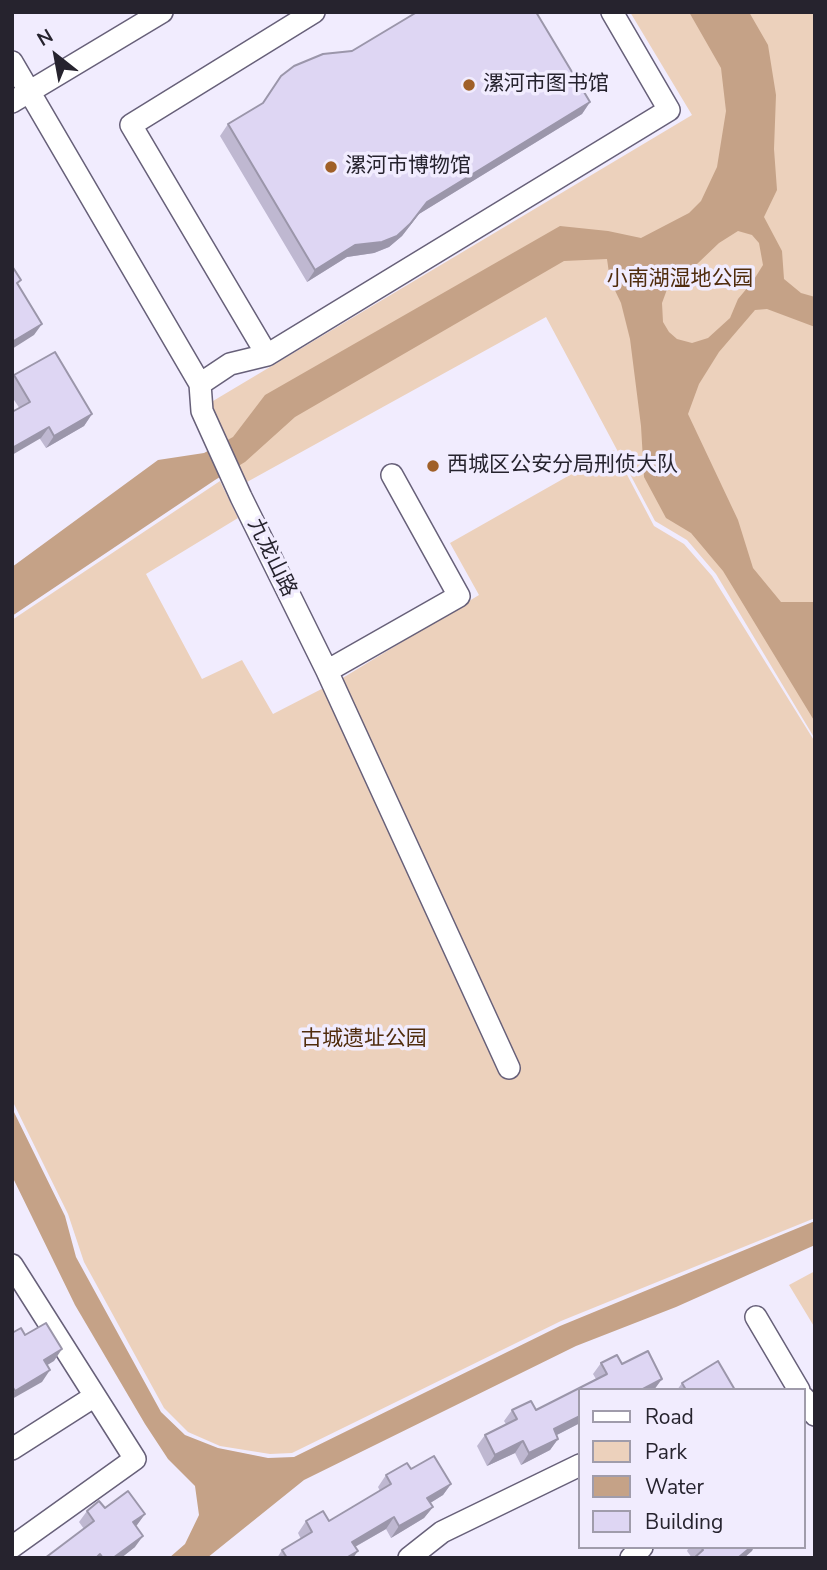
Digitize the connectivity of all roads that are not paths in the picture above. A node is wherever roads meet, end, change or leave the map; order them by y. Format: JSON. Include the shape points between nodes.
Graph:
{"nodes":[{"id":1,"x":162,"y":12,"type":"edge"},
{"id":2,"x":314,"y":12,"type":"edge"},
{"id":3,"x":612,"y":12,"type":"edge"},
{"id":4,"x":12,"y":61,"type":"edge"},
{"id":5,"x":21,"y":97,"type":"edge"},
{"id":6,"x":267,"y":355,"type":"junction"},
{"id":7,"x":200,"y":384,"type":"junction"},
{"id":8,"x":392,"y":475,"type":"dead end"},
{"id":9,"x":327,"y":671,"type":"junction"},
{"id":10,"x":509,"y":1068,"type":"dead end"},
{"id":11,"x":12,"y":1265,"type":"edge"},
{"id":12,"x":756,"y":1317,"type":"dead end"},
{"id":13,"x":798,"y":1388,"type":"edge"},
{"id":14,"x":95,"y":1396,"type":"junction"},
{"id":15,"x":12,"y":1449,"type":"edge"},
{"id":16,"x":578,"y":1466,"type":"edge"},
{"id":17,"x":12,"y":1547,"type":"edge"},
{"id":18,"x":409,"y":1558,"type":"edge"}],
"edges":[{"from":1,"to":5,"type":"street"},
{"from":2,"to":6,"type":"street","via":[[131,125]]},
{"from":3,"to":6,"type":"street","via":[[669,110]]},
{"from":4,"to":5,"type":"street","name":"九龙山路"},
{"from":5,"to":7,"type":"street","name":"九龙山路"},
{"from":6,"to":7,"type":"street","via":[[230,364]]},
{"from":7,"to":9,"type":"street","name":"九龙山路","via":[[202,411]]},
{"from":8,"to":9,"type":"street","via":[[459,596]]},
{"from":9,"to":10,"type":"street","name":"九龙山路"},
{"from":11,"to":14,"type":"street"},
{"from":12,"to":13,"type":"street"},
{"from":14,"to":15,"type":"street"},
{"from":14,"to":17,"type":"street","via":[[135,1459]]},
{"from":16,"to":18,"type":"street","via":[[442,1532]]}]}
